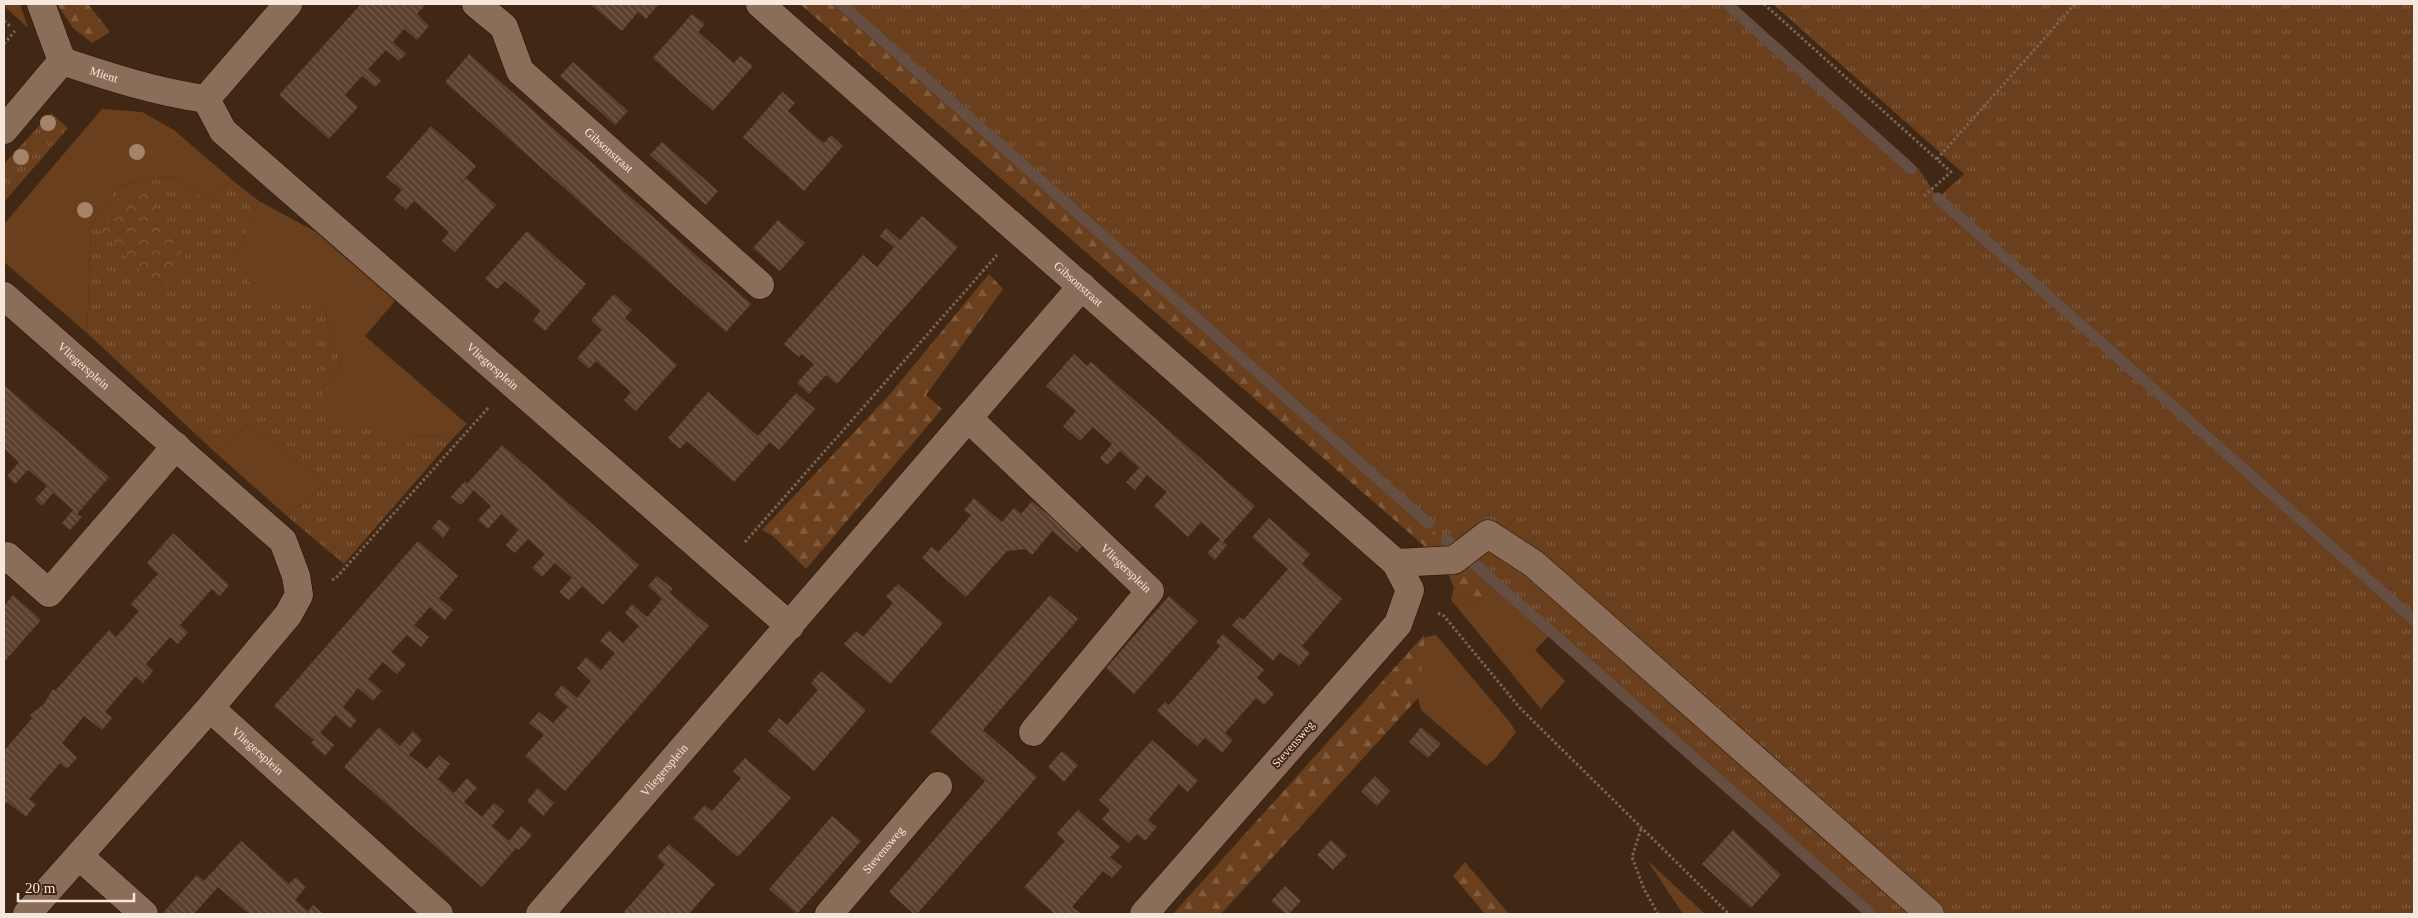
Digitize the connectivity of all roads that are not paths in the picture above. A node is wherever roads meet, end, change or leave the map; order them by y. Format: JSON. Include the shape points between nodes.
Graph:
{"nodes":[{"id":1,"x":41,"y":4,"type":"edge"},
{"id":2,"x":288,"y":4,"type":"edge"},
{"id":3,"x":476,"y":4,"type":"edge"},
{"id":4,"x":760,"y":4,"type":"edge"},
{"id":5,"x":62,"y":62,"type":"junction"},
{"id":6,"x":206,"y":99,"type":"junction"},
{"id":7,"x":4,"y":130,"type":"edge"},
{"id":8,"x":760,"y":285,"type":"dead end"},
{"id":9,"x":1082,"y":286,"type":"junction"},
{"id":10,"x":4,"y":296,"type":"edge"},
{"id":11,"x":968,"y":418,"type":"junction"},
{"id":12,"x":176,"y":446,"type":"junction"},
{"id":13,"x":4,"y":560,"type":"edge"},
{"id":14,"x":1396,"y":563,"type":"junction"},
{"id":15,"x":790,"y":626,"type":"junction"},
{"id":16,"x":210,"y":708,"type":"junction"},
{"id":17,"x":1033,"y":732,"type":"dead end"},
{"id":18,"x":938,"y":786,"type":"dead end"},
{"id":19,"x":79,"y":856,"type":"junction"},
{"id":20,"x":27,"y":914,"type":"edge"},
{"id":21,"x":144,"y":914,"type":"edge"},
{"id":22,"x":439,"y":914,"type":"edge"},
{"id":23,"x":540,"y":914,"type":"edge"},
{"id":24,"x":829,"y":914,"type":"edge"},
{"id":25,"x":1144,"y":914,"type":"edge"},
{"id":26,"x":1930,"y":914,"type":"edge"}],
"edges":[{"from":1,"to":5,"type":"street"},
{"from":2,"to":6,"type":"street"},
{"from":3,"to":8,"type":"street","name":"Gibsonstraat","via":[[504,27],[520,70]]},
{"from":4,"to":9,"type":"street","name":"Gibsonstraat"},
{"from":5,"to":6,"type":"street","name":"Mient","via":[[167,94]]},
{"from":5,"to":7,"type":"street"},
{"from":6,"to":15,"type":"street","name":"Vliegersplein","via":[[223,131]]},
{"from":9,"to":11,"type":"street","name":"Vliegersplein"},
{"from":9,"to":14,"type":"street","name":"Gibsonstraat"},
{"from":10,"to":12,"type":"street","name":"Vliegersplein"},
{"from":11,"to":15,"type":"street","name":"Vliegersplein"},
{"from":11,"to":17,"type":"street","name":"Vliegersplein","via":[[1150,591]]},
{"from":12,"to":13,"type":"street","via":[[50,593],[7,556]]},
{"from":12,"to":16,"type":"street","name":"Vliegersplein","via":[[284,541],[299,594],[288,615]]},
{"from":14,"to":25,"type":"street","name":"Stevensweg","via":[[1410,590],[1398,624]]},
{"from":14,"to":26,"type":"street","via":[[1454,560],[1488,534],[1534,564]]},
{"from":15,"to":23,"type":"street","name":"Vliegersplein"},
{"from":16,"to":19,"type":"street"},
{"from":16,"to":22,"type":"street","name":"Vliegersplein"},
{"from":18,"to":24,"type":"street","name":"Stevensweg"},
{"from":19,"to":20,"type":"street"},
{"from":19,"to":21,"type":"street"}]}
